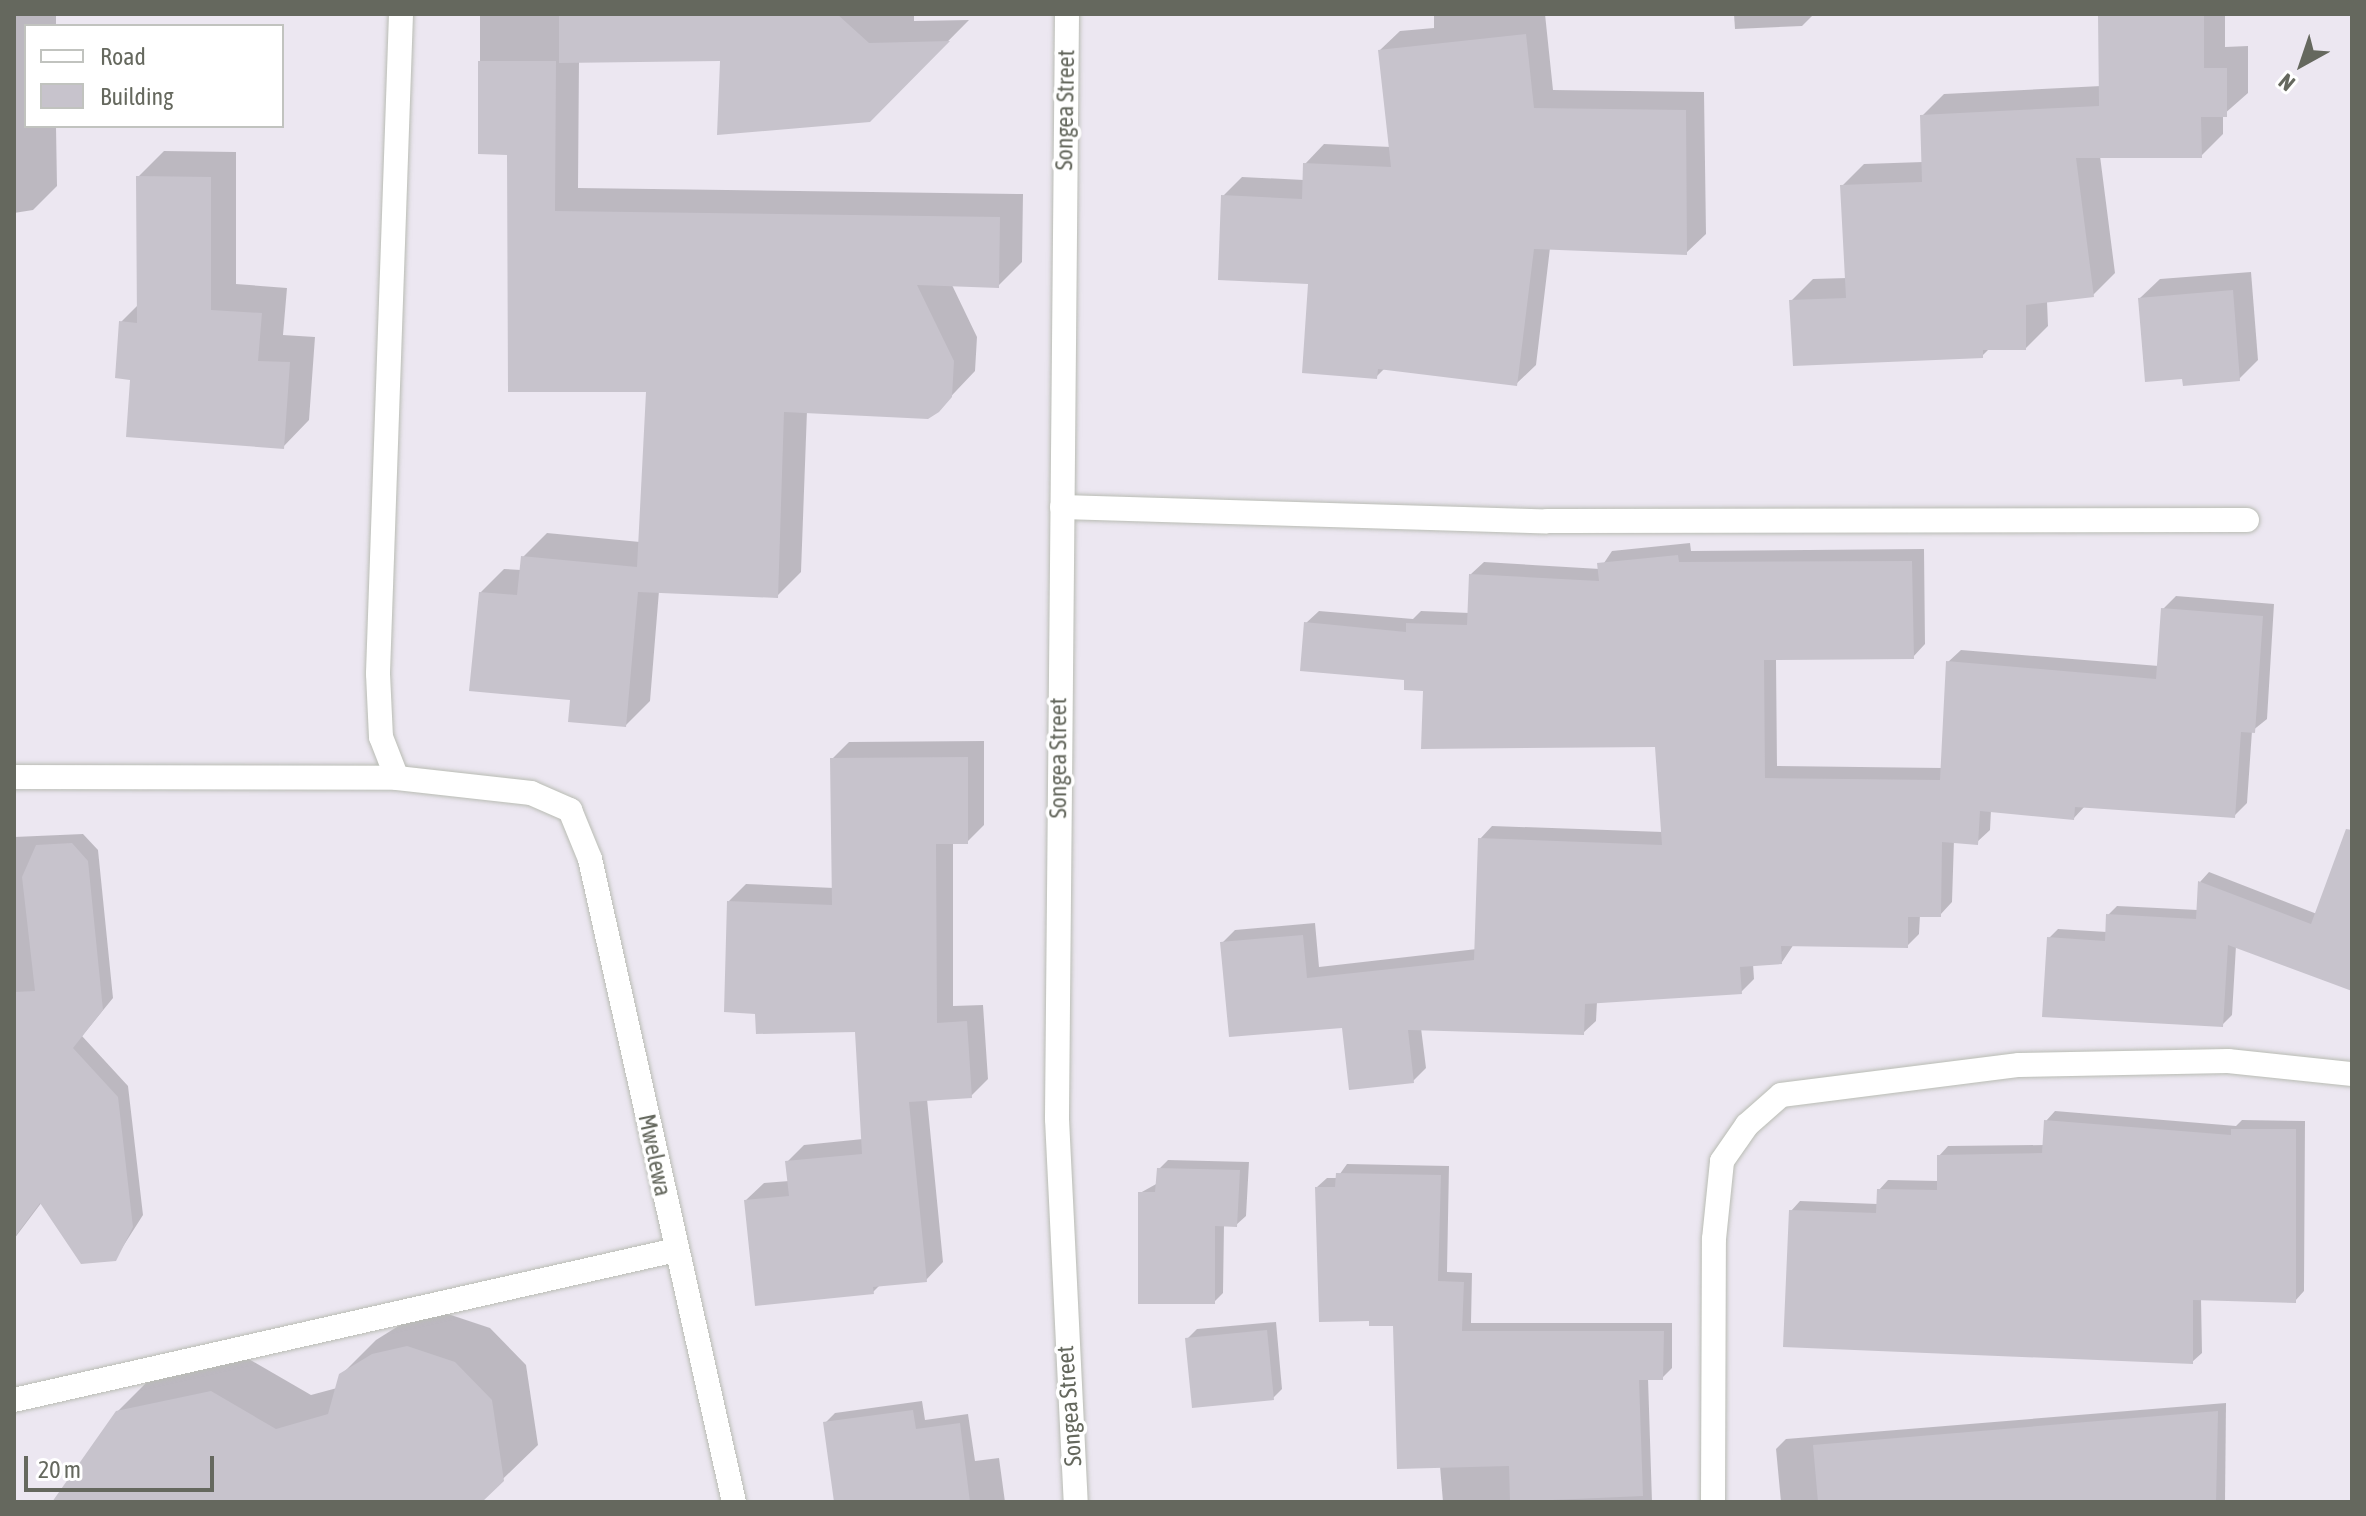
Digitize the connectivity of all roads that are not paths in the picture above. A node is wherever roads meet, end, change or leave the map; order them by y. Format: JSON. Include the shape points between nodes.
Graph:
{"nodes":[{"id":1,"x":401,"y":14,"type":"edge"},
{"id":2,"x":1067,"y":14,"type":"edge"},
{"id":3,"x":1062,"y":507,"type":"junction"},
{"id":4,"x":2247,"y":520,"type":"dead end"},
{"id":5,"x":14,"y":777,"type":"edge"},
{"id":6,"x":397,"y":778,"type":"junction"},
{"id":7,"x":2352,"y":1074,"type":"edge"},
{"id":8,"x":676,"y":1250,"type":"junction"},
{"id":9,"x":14,"y":1400,"type":"edge"},
{"id":10,"x":734,"y":1502,"type":"edge"},
{"id":11,"x":1076,"y":1502,"type":"edge"},
{"id":12,"x":1713,"y":1502,"type":"edge"}],
"edges":[{"from":1,"to":6,"type":"street","via":[[378,674],[381,737]]},
{"from":2,"to":3,"type":"street","name":"Songea Street"},
{"from":3,"to":4,"type":"street","via":[[1547,521]]},
{"from":3,"to":11,"type":"street","name":"Songea Street","via":[[1057,1119]]},
{"from":5,"to":6,"type":"street"},
{"from":6,"to":8,"type":"street","name":"Mwelewa","via":[[531,793],[570,810],[590,859]]},
{"from":7,"to":12,"type":"street","via":[[2228,1061],[2019,1065],[1781,1095],[1747,1125],[1722,1161],[1714,1239]]},
{"from":8,"to":9,"type":"street"},
{"from":8,"to":10,"type":"street","name":"Mwelewa"}]}
